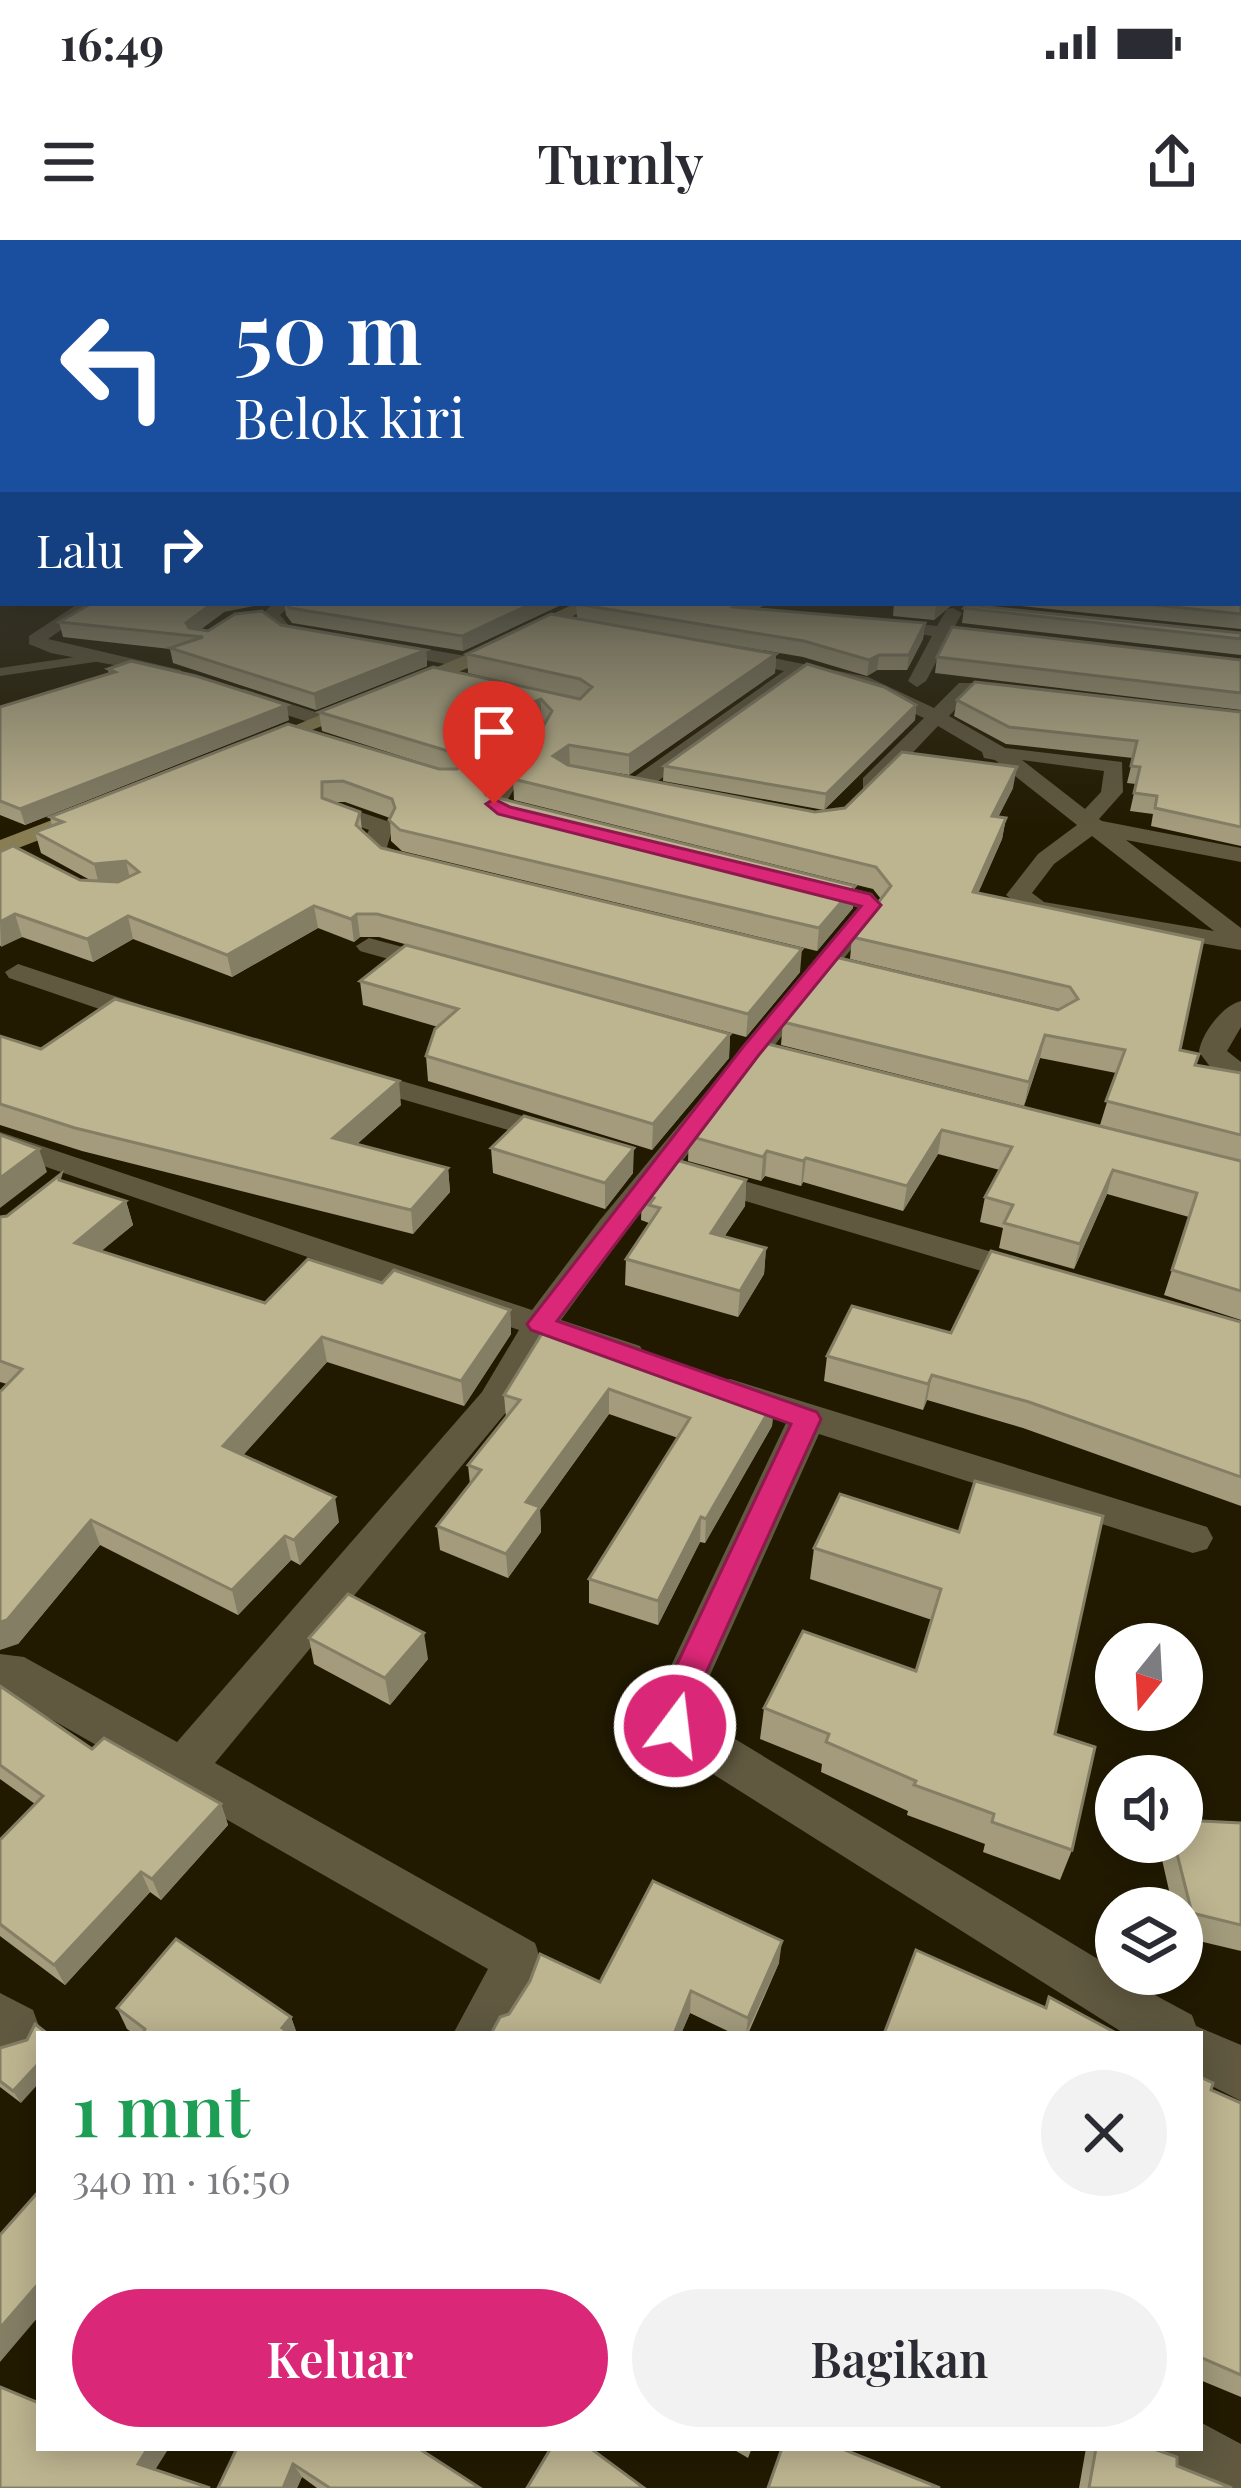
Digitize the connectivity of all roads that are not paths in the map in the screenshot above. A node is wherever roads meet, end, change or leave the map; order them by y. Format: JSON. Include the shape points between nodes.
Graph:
{"nodes":[{"id":1,"x":70,"y":617,"type":"edge"},
{"id":2,"x":280,"y":617,"type":"edge"},
{"id":3,"x":573,"y":617,"type":"edge"},
{"id":4,"x":950,"y":617,"type":"edge"},
{"id":5,"x":848,"y":620,"type":"edge"},
{"id":6,"x":940,"y":632,"type":"junction"},
{"id":7,"x":340,"y":640,"type":"edge"},
{"id":8,"x":1010,"y":640,"type":"edge"},
{"id":9,"x":363,"y":643,"type":"edge"},
{"id":10,"x":780,"y":647,"type":"edge"},
{"id":11,"x":103,"y":657,"type":"junction"},
{"id":12,"x":761,"y":659,"type":"junction"},
{"id":13,"x":466,"y":662,"type":"junction"},
{"id":14,"x":0,"y":672,"type":"edge"},
{"id":15,"x":791,"y":675,"type":"junction"},
{"id":16,"x":434,"y":676,"type":"junction"},
{"id":17,"x":205,"y":681,"type":"edge"},
{"id":18,"x":916,"y":681,"type":"junction"},
{"id":19,"x":475,"y":685,"type":"edge"},
{"id":20,"x":862,"y":687,"type":"junction"},
{"id":21,"x":228,"y":688,"type":"edge"},
{"id":22,"x":966,"y":688,"type":"junction"},
{"id":23,"x":989,"y":690,"type":"edge"},
{"id":24,"x":322,"y":720,"type":"junction"},
{"id":25,"x":933,"y":721,"type":"junction"},
{"id":26,"x":538,"y":728,"type":"edge"},
{"id":27,"x":289,"y":732,"type":"junction"},
{"id":28,"x":325,"y":743,"type":"edge"},
{"id":29,"x":245,"y":750,"type":"edge"},
{"id":30,"x":1004,"y":767,"type":"junction"},
{"id":31,"x":635,"y":787,"type":"edge"},
{"id":32,"x":851,"y":803,"type":"edge"},
{"id":33,"x":92,"y":811,"type":"edge"},
{"id":34,"x":336,"y":811,"type":"edge"},
{"id":35,"x":549,"y":822,"type":"edge"},
{"id":36,"x":1086,"y":823,"type":"junction"},
{"id":37,"x":9,"y":850,"type":"edge"},
{"id":38,"x":1241,"y":855,"type":"edge"},
{"id":39,"x":427,"y":867,"type":"edge"},
{"id":40,"x":796,"y":882,"type":"edge"},
{"id":41,"x":1241,"y":942,"type":"edge"},
{"id":42,"x":369,"y":946,"type":"dead end"},
{"id":43,"x":809,"y":964,"type":"junction"},
{"id":44,"x":18,"y":972,"type":"dead end"},
{"id":45,"x":475,"y":976,"type":"edge"},
{"id":46,"x":863,"y":977,"type":"edge"},
{"id":47,"x":1241,"y":1009,"type":"edge"},
{"id":48,"x":191,"y":1029,"type":"edge"},
{"id":49,"x":740,"y":1049,"type":"junction"},
{"id":50,"x":795,"y":1063,"type":"edge"},
{"id":51,"x":326,"y":1068,"type":"edge"},
{"id":52,"x":1241,"y":1072,"type":"edge"},
{"id":53,"x":0,"y":1141,"type":"edge"},
{"id":54,"x":595,"y":1146,"type":"edge"},
{"id":55,"x":651,"y":1163,"type":"junction"},
{"id":56,"x":82,"y":1166,"type":"junction"},
{"id":57,"x":49,"y":1192,"type":"edge"},
{"id":58,"x":1062,"y":1283,"type":"edge"},
{"id":59,"x":540,"y":1324,"type":"junction"},
{"id":60,"x":651,"y":1364,"type":"edge"},
{"id":61,"x":696,"y":1379,"type":"edge"},
{"id":62,"x":807,"y":1419,"type":"junction"},
{"id":63,"x":1193,"y":1538,"type":"dead end"},
{"id":64,"x":0,"y":1672,"type":"edge"},
{"id":65,"x":183,"y":1768,"type":"junction"},
{"id":66,"x":481,"y":2031,"type":"edge"},
{"id":67,"x":1168,"y":2031,"type":"edge"},
{"id":68,"x":1203,"y":2053,"type":"edge"},
{"id":69,"x":1241,"y":2074,"type":"edge"},
{"id":70,"x":1191,"y":2451,"type":"edge"},
{"id":71,"x":1241,"y":2480,"type":"edge"}],
"edges":[{"from":1,"to":11,"type":"street","via":[[35,640]]},
{"from":2,"to":7,"type":"street","via":[[284,631]]},
{"from":3,"to":13,"type":"main road"},
{"from":4,"to":6,"type":"street"},
{"from":5,"to":6,"type":"street"},
{"from":6,"to":8,"type":"street"},
{"from":6,"to":18,"type":"street"},
{"from":9,"to":13,"type":"street"},
{"from":10,"to":12,"type":"street"},
{"from":11,"to":14,"type":"lane"},
{"from":11,"to":17,"type":"street"},
{"from":12,"to":15,"type":"street"},
{"from":12,"to":15,"type":"street","via":[[712,654]]},
{"from":13,"to":16,"type":"main road"},
{"from":15,"to":20,"type":"street"},
{"from":15,"to":20,"type":"street"},
{"from":15,"to":31,"type":"street"},
{"from":16,"to":19,"type":"street"},
{"from":16,"to":24,"type":"main road"},
{"from":18,"to":20,"type":"street"},
{"from":18,"to":22,"type":"street"},
{"from":20,"to":25,"type":"street"},
{"from":20,"to":25,"type":"street","via":[[891,694]]},
{"from":21,"to":24,"type":"street"},
{"from":22,"to":23,"type":"street"},
{"from":22,"to":25,"type":"street"},
{"from":24,"to":27,"type":"main road"},
{"from":25,"to":30,"type":"street"},
{"from":25,"to":32,"type":"street","via":[[906,762]]},
{"from":26,"to":35,"type":"street","via":[[494,804]]},
{"from":27,"to":28,"type":"street"},
{"from":27,"to":29,"type":"main road"},
{"from":30,"to":36,"type":"street"},
{"from":30,"to":36,"type":"street","via":[[1097,760],[1114,766],[1107,803]]},
{"from":33,"to":37,"type":"main road"},
{"from":34,"to":39,"type":"street","via":[[382,826],[374,843],[382,855]]},
{"from":36,"to":38,"type":"street"},
{"from":36,"to":41,"type":"street"},
{"from":36,"to":41,"type":"street","via":[[1046,859],[1019,899]]},
{"from":40,"to":43,"type":"street","via":[[872,905]]},
{"from":42,"to":45,"type":"street"},
{"from":43,"to":46,"type":"street"},
{"from":43,"to":49,"type":"street"},
{"from":44,"to":48,"type":"street"},
{"from":47,"to":52,"type":"street","via":[[1213,1052]]},
{"from":49,"to":50,"type":"street"},
{"from":49,"to":55,"type":"street"},
{"from":51,"to":54,"type":"street"},
{"from":53,"to":56,"type":"street"},
{"from":55,"to":58,"type":"street"},
{"from":55,"to":59,"type":"street"},
{"from":56,"to":57,"type":"street"},
{"from":56,"to":59,"type":"street"},
{"from":59,"to":60,"type":"street"},
{"from":59,"to":65,"type":"street","via":[[495,1401]]},
{"from":61,"to":62,"type":"street"},
{"from":62,"to":63,"type":"street"},
{"from":62,"to":67,"type":"street","via":[[675,1704],[675,1726]]},
{"from":64,"to":65,"type":"street"},
{"from":65,"to":66,"type":"street","via":[[517,1960]]},
{"from":68,"to":69,"type":"street"},
{"from":70,"to":71,"type":"street"}]}
